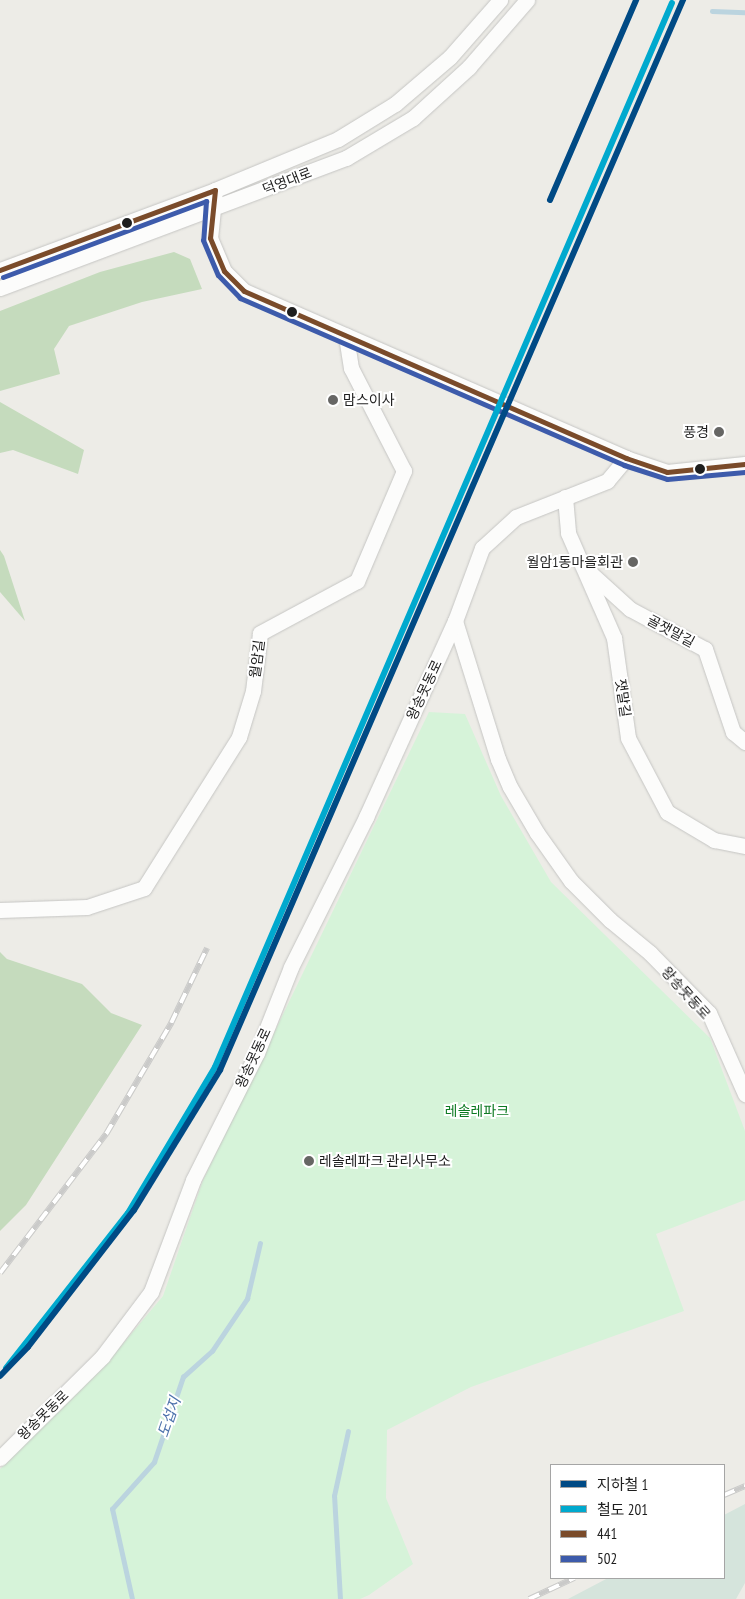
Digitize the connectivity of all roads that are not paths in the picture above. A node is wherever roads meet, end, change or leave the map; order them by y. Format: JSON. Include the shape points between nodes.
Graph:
{"nodes":[{"id":1,"x":500,"y":0,"type":"edge"},
{"id":2,"x":527,"y":0,"type":"edge"},
{"id":3,"x":215,"y":190,"type":"junction"},
{"id":4,"x":212,"y":211,"type":"junction"},
{"id":5,"x":0,"y":270,"type":"edge"},
{"id":6,"x":0,"y":288,"type":"edge"},
{"id":7,"x":346,"y":334,"type":"junction"},
{"id":8,"x":626,"y":458,"type":"junction"},
{"id":9,"x":745,"y":464,"type":"edge"},
{"id":10,"x":565,"y":497,"type":"junction"},
{"id":11,"x":582,"y":566,"type":"junction"},
{"id":12,"x":455,"y":621,"type":"junction"},
{"id":13,"x":745,"y":742,"type":"edge"},
{"id":14,"x":745,"y":846,"type":"edge"},
{"id":15,"x":0,"y":910,"type":"edge"},
{"id":16,"x":745,"y":1094,"type":"edge"},
{"id":17,"x":0,"y":1458,"type":"edge"}],
"edges":[{"from":1,"to":3,"type":"street","name":"덕영대로","via":[[450,56],[395,104],[338,139]]},
{"from":2,"to":4,"type":"street","name":"덕영대로","via":[[469,67],[413,118],[346,158]]},
{"from":3,"to":4,"type":"street"},
{"from":3,"to":5,"type":"street","name":"덕영대로"},
{"from":4,"to":6,"type":"street","name":"덕영대로"},
{"from":4,"to":7,"type":"street","via":[[210,238],[224,271],[244,291]]},
{"from":7,"to":8,"type":"street"},
{"from":7,"to":15,"type":"street","name":"월암길","via":[[351,368],[404,471],[357,581],[260,633],[253,691],[239,737],[144,888],[87,907]]},
{"from":8,"to":9,"type":"street","via":[[667,472]]},
{"from":8,"to":10,"type":"street","name":"왕송못동로","via":[[607,481]]},
{"from":10,"to":11,"type":"street","name":"잿말길","via":[[568,533]]},
{"from":10,"to":12,"type":"street","name":"왕송못동로","via":[[516,517],[482,548]]},
{"from":11,"to":13,"type":"street","name":"골잿말길","via":[[630,609],[705,649],[733,732]]},
{"from":11,"to":14,"type":"street","name":"잿말길","via":[[614,638],[628,738],[667,812],[714,840]]},
{"from":12,"to":16,"type":"street","name":"왕송못동로","via":[[498,758],[510,787],[537,832],[571,881],[610,920],[650,953],[708,1013]]},
{"from":12,"to":17,"type":"street","name":"왕송못동로","via":[[366,816],[291,966],[257,1052],[193,1180],[151,1292],[102,1357]]}]}
